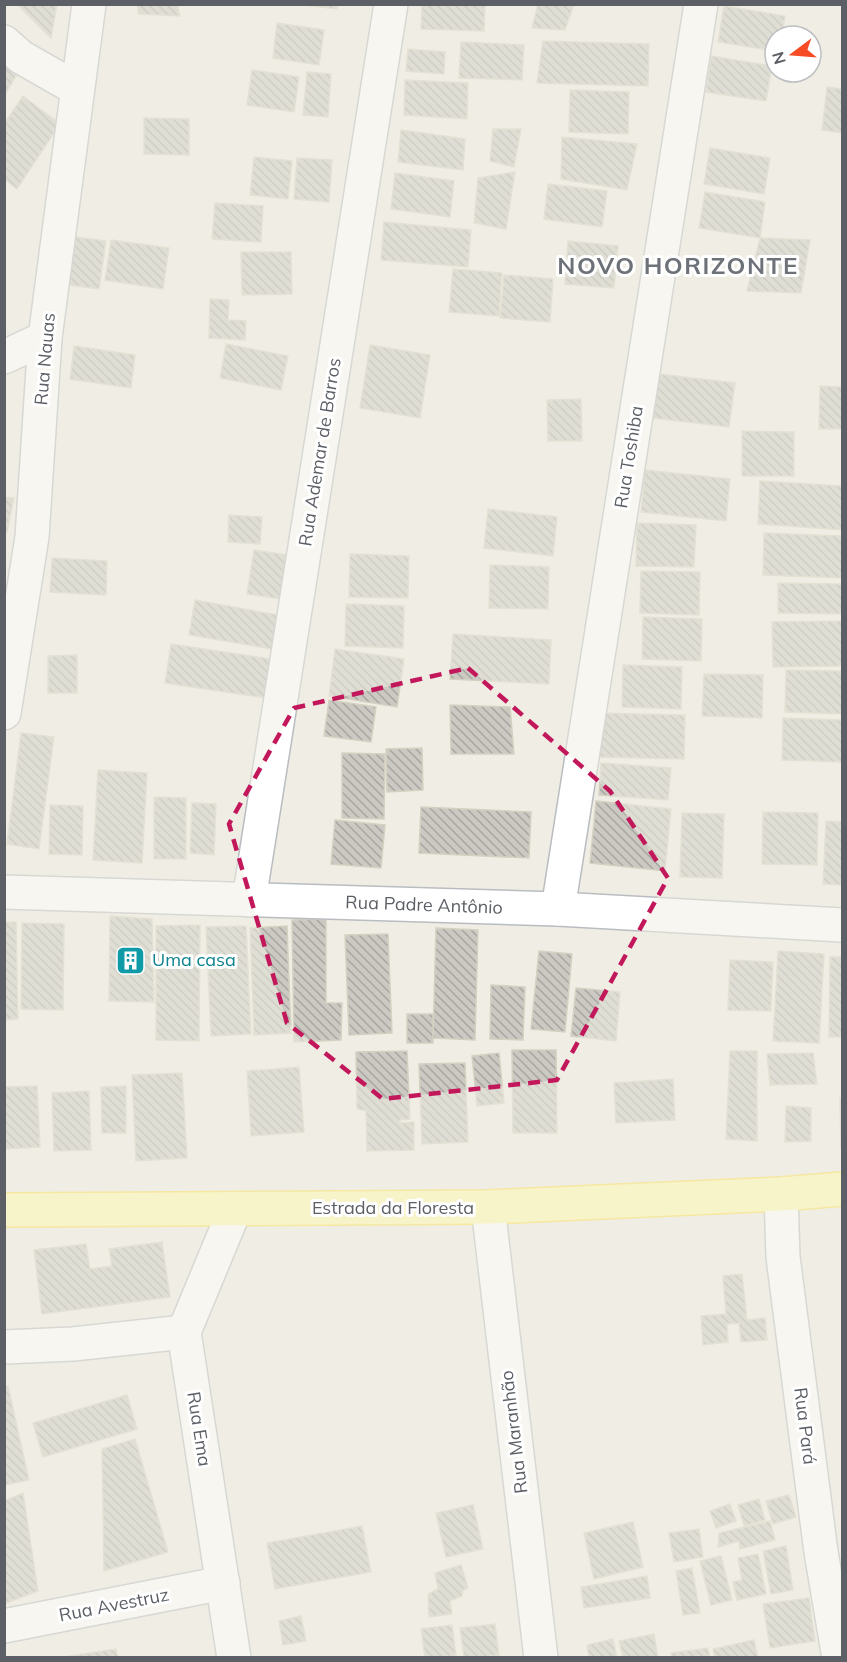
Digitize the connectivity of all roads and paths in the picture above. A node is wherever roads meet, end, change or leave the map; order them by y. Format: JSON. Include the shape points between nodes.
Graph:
{"nodes":[{"id":1,"x":89,"y":4,"type":"edge"},
{"id":2,"x":391,"y":4,"type":"edge"},
{"id":3,"x":701,"y":4,"type":"edge"},
{"id":4,"x":4,"y":42,"type":"edge"},
{"id":5,"x":77,"y":89,"type":"junction"},
{"id":6,"x":45,"y":338,"type":"junction"},
{"id":7,"x":4,"y":357,"type":"edge"},
{"id":8,"x":4,"y":713,"type":"edge"},
{"id":9,"x":4,"y":892,"type":"edge"},
{"id":10,"x":249,"y":900,"type":"junction"},
{"id":11,"x":558,"y":909,"type":"junction"},
{"id":12,"x":843,"y":925,"type":"edge"},
{"id":13,"x":843,"y":1189,"type":"edge"},
{"id":14,"x":780,"y":1194,"type":"junction"},
{"id":15,"x":843,"y":1203,"type":"edge"},
{"id":16,"x":488,"y":1207,"type":"junction"},
{"id":17,"x":235,"y":1209,"type":"junction"},
{"id":18,"x":4,"y":1210,"type":"edge"},
{"id":19,"x":184,"y":1332,"type":"junction"},
{"id":20,"x":4,"y":1347,"type":"edge"},
{"id":21,"x":223,"y":1583,"type":"junction"},
{"id":22,"x":4,"y":1626,"type":"edge"},
{"id":23,"x":234,"y":1658,"type":"edge"},
{"id":24,"x":541,"y":1658,"type":"edge"},
{"id":25,"x":839,"y":1658,"type":"edge"}],
"edges":[{"from":1,"to":5,"type":"street","name":"Rua Nauas"},
{"from":2,"to":10,"type":"street","name":"Rua Ademar de Barros"},
{"from":3,"to":11,"type":"street","name":"Rua Toshiba"},
{"from":4,"to":5,"type":"street","via":[[21,57]]},
{"from":5,"to":6,"type":"street","name":"Rua Nauas"},
{"from":6,"to":7,"type":"street"},
{"from":6,"to":8,"type":"street","name":"Rua Nauas","via":[[32,537]]},
{"from":9,"to":10,"type":"street","name":"Rua Padre Antônio"},
{"from":10,"to":11,"type":"street","name":"Rua Padre Antônio"},
{"from":11,"to":12,"type":"street","name":"Rua Padre Antônio"},
{"from":13,"to":14,"type":"main road","name":"Estrada da Floresta"},
{"from":14,"to":15,"type":"main road","name":"Estrada da Floresta"},
{"from":14,"to":16,"type":"main road","name":"Estrada da Floresta"},
{"from":14,"to":25,"type":"street","name":"Rua Pará","via":[[783,1257],[821,1552]]},
{"from":16,"to":17,"type":"main road","name":"Estrada da Floresta"},
{"from":16,"to":24,"type":"street","name":"Rua Maranhão"},
{"from":17,"to":18,"type":"main road","name":"Estrada da Floresta"},
{"from":17,"to":19,"type":"street"},
{"from":19,"to":20,"type":"street"},
{"from":19,"to":21,"type":"street","name":"Rua Ema"},
{"from":21,"to":22,"type":"street","name":"Rua Avestruz"},
{"from":21,"to":23,"type":"street","name":"Rua Ema"}]}
